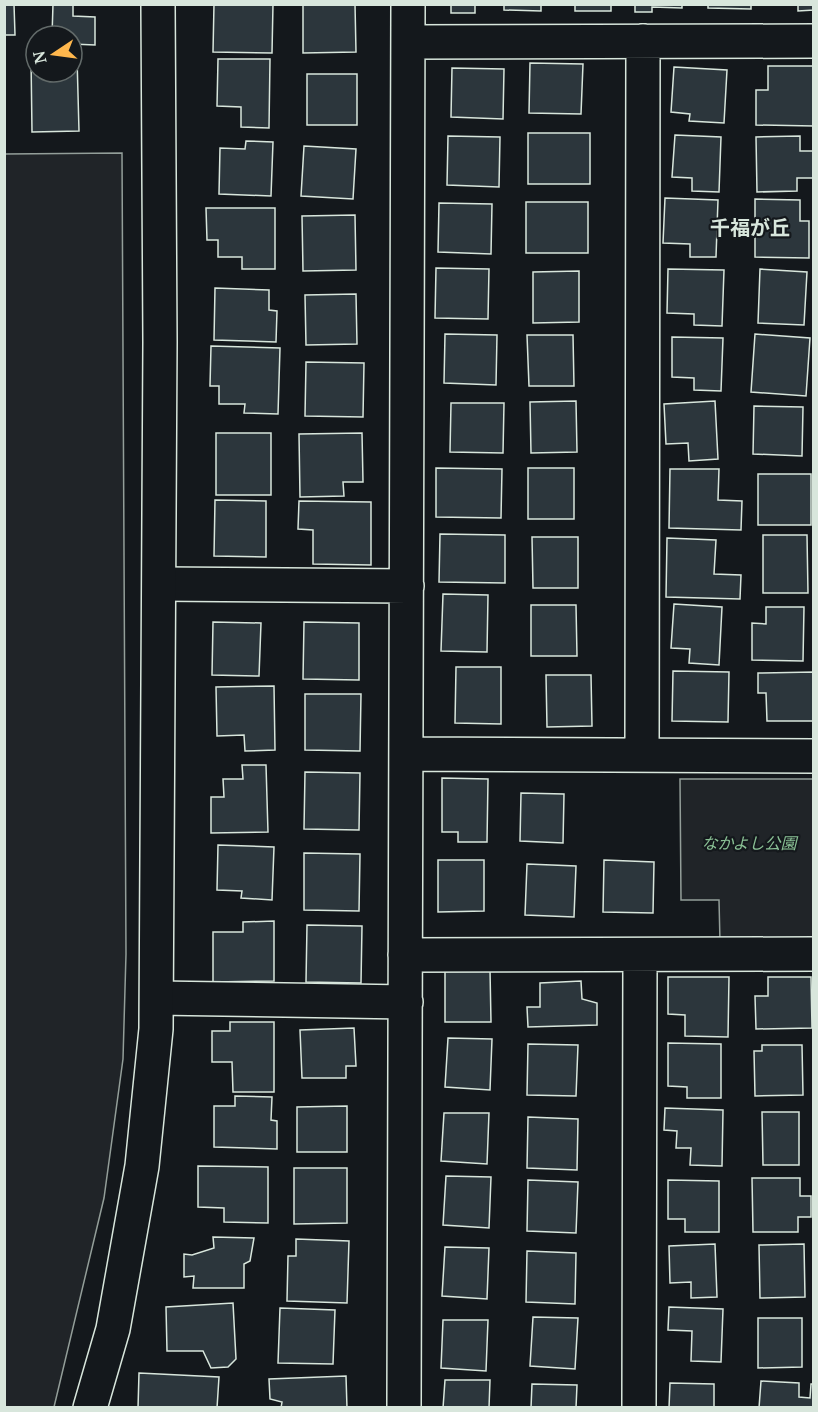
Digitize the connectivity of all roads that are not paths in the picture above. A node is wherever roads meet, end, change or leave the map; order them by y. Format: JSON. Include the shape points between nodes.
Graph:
{"nodes":[{"id":1,"x":158,"y":4,"type":"edge"},
{"id":2,"x":408,"y":4,"type":"edge"},
{"id":3,"x":643,"y":41,"type":"junction"},
{"id":4,"x":813,"y":41,"type":"edge"},
{"id":5,"x":408,"y":42,"type":"junction"},
{"id":6,"x":159,"y":584,"type":"junction"},
{"id":7,"x":407,"y":586,"type":"junction"},
{"id":8,"x":406,"y":754,"type":"junction"},
{"id":9,"x":642,"y":755,"type":"junction"},
{"id":10,"x":813,"y":756,"type":"edge"},
{"id":11,"x":813,"y":954,"type":"edge"},
{"id":12,"x":405,"y":955,"type":"junction"},
{"id":13,"x":640,"y":955,"type":"junction"},
{"id":14,"x":157,"y":998,"type":"junction"},
{"id":15,"x":406,"y":1002,"type":"junction"},
{"id":16,"x":90,"y":1407,"type":"edge"},
{"id":17,"x":404,"y":1407,"type":"edge"},
{"id":18,"x":639,"y":1407,"type":"edge"}],
"edges":[{"from":1,"to":6,"type":"street"},
{"from":2,"to":5,"type":"street"},
{"from":3,"to":4,"type":"street"},
{"from":3,"to":5,"type":"street"},
{"from":3,"to":9,"type":"street"},
{"from":5,"to":7,"type":"street"},
{"from":6,"to":7,"type":"street"},
{"from":6,"to":14,"type":"street"},
{"from":7,"to":8,"type":"street"},
{"from":8,"to":9,"type":"street"},
{"from":8,"to":12,"type":"street"},
{"from":9,"to":10,"type":"street"},
{"from":11,"to":13,"type":"street"},
{"from":12,"to":13,"type":"street"},
{"from":12,"to":15,"type":"street"},
{"from":13,"to":18,"type":"street"},
{"from":14,"to":15,"type":"street"},
{"from":14,"to":16,"type":"street","via":[[142,1166],[113,1329]]},
{"from":15,"to":17,"type":"street"}]}
